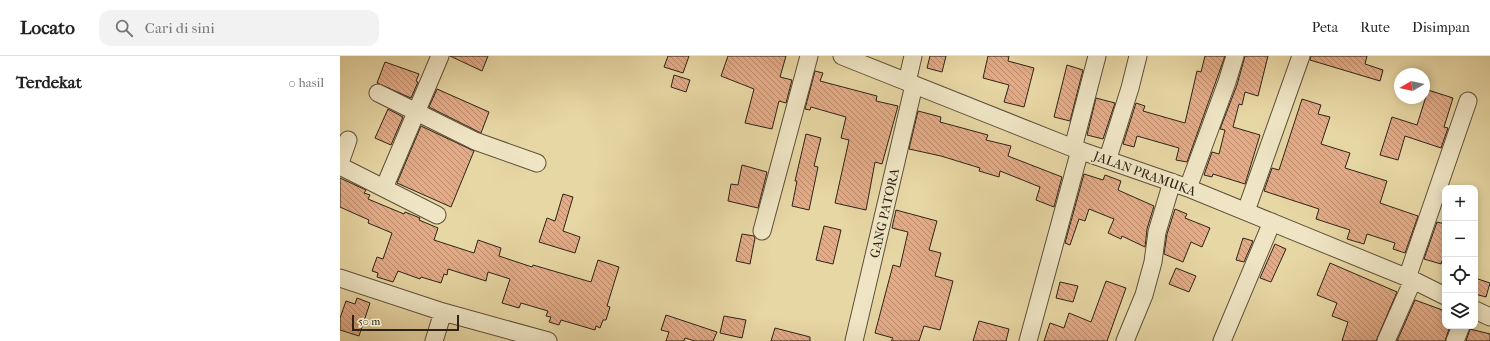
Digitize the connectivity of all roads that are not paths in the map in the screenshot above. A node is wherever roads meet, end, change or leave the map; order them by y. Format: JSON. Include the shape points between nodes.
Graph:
{"nodes":[{"id":1,"x":440,"y":56,"type":"edge"},
{"id":2,"x":809,"y":56,"type":"edge"},
{"id":3,"x":842,"y":56,"type":"edge"},
{"id":4,"x":913,"y":56,"type":"edge"},
{"id":5,"x":1097,"y":56,"type":"edge"},
{"id":6,"x":1138,"y":56,"type":"edge"},
{"id":7,"x":1235,"y":56,"type":"edge"},
{"id":8,"x":1301,"y":56,"type":"edge"},
{"id":9,"x":910,"y":83,"type":"junction"},
{"id":10,"x":378,"y":93,"type":"dead end"},
{"id":11,"x":1468,"y":101,"type":"dead end"},
{"id":12,"x":416,"y":113,"type":"junction"},
{"id":13,"x":348,"y":140,"type":"dead end"},
{"id":14,"x":1076,"y":149,"type":"junction"},
{"id":15,"x":1108,"y":158,"type":"junction"},
{"id":16,"x":340,"y":162,"type":"edge"},
{"id":17,"x":537,"y":163,"type":"dead end"},
{"id":18,"x":340,"y":166,"type":"edge"},
{"id":19,"x":1172,"y":182,"type":"junction"},
{"id":20,"x":384,"y":188,"type":"junction"},
{"id":21,"x":1188,"y":188,"type":"junction"},
{"id":22,"x":1246,"y":211,"type":"junction"},
{"id":23,"x":437,"y":215,"type":"dead end"},
{"id":24,"x":1272,"y":222,"type":"junction"},
{"id":25,"x":762,"y":231,"type":"dead end"},
{"id":26,"x":340,"y":278,"type":"edge"},
{"id":27,"x":1410,"y":279,"type":"junction"},
{"id":28,"x":1442,"y":295,"type":"edge"},
{"id":29,"x":1478,"y":311,"type":"edge"},
{"id":30,"x":443,"y":312,"type":"junction"},
{"id":31,"x":1490,"y":317,"type":"edge"},
{"id":32,"x":1460,"y":329,"type":"edge"},
{"id":33,"x":434,"y":341,"type":"edge"},
{"id":34,"x":547,"y":341,"type":"edge"},
{"id":35,"x":854,"y":341,"type":"edge"},
{"id":36,"x":1028,"y":341,"type":"edge"},
{"id":37,"x":1125,"y":341,"type":"edge"},
{"id":38,"x":1222,"y":341,"type":"edge"},
{"id":39,"x":1386,"y":341,"type":"edge"},
{"id":40,"x":1455,"y":341,"type":"edge"}],
"edges":[{"from":1,"to":12,"type":"street"},
{"from":2,"to":25,"type":"street"},
{"from":3,"to":9,"type":"street","name":"JALAN PRAMUKA"},
{"from":4,"to":9,"type":"street","name":"GANG PATORA"},
{"from":5,"to":14,"type":"street"},
{"from":6,"to":15,"type":"street"},
{"from":7,"to":21,"type":"street"},
{"from":8,"to":22,"type":"street"},
{"from":9,"to":14,"type":"street","name":"JALAN PRAMUKA"},
{"from":9,"to":35,"type":"street","name":"GANG PATORA"},
{"from":10,"to":12,"type":"street"},
{"from":11,"to":27,"type":"street"},
{"from":12,"to":17,"type":"street","via":[[475,141]]},
{"from":12,"to":20,"type":"street"},
{"from":13,"to":16,"type":"street"},
{"from":14,"to":15,"type":"street","name":"JALAN PRAMUKA"},
{"from":14,"to":36,"type":"street"},
{"from":15,"to":19,"type":"street","name":"JALAN PRAMUKA"},
{"from":18,"to":20,"type":"street"},
{"from":19,"to":21,"type":"street","name":"JALAN PRAMUKA"},
{"from":19,"to":37,"type":"street","via":[[1157,232],[1153,262],[1144,295]]},
{"from":20,"to":23,"type":"street"},
{"from":21,"to":22,"type":"street","name":"JALAN PRAMUKA"},
{"from":22,"to":24,"type":"street","name":"JALAN PRAMUKA"},
{"from":24,"to":27,"type":"street","name":"JALAN PRAMUKA"},
{"from":24,"to":38,"type":"street"},
{"from":26,"to":30,"type":"street"},
{"from":27,"to":28,"type":"street","name":"JALAN PRAMUKA"},
{"from":27,"to":39,"type":"street"},
{"from":29,"to":31,"type":"street"},
{"from":30,"to":33,"type":"street"},
{"from":30,"to":34,"type":"street"},
{"from":32,"to":40,"type":"street"}]}
